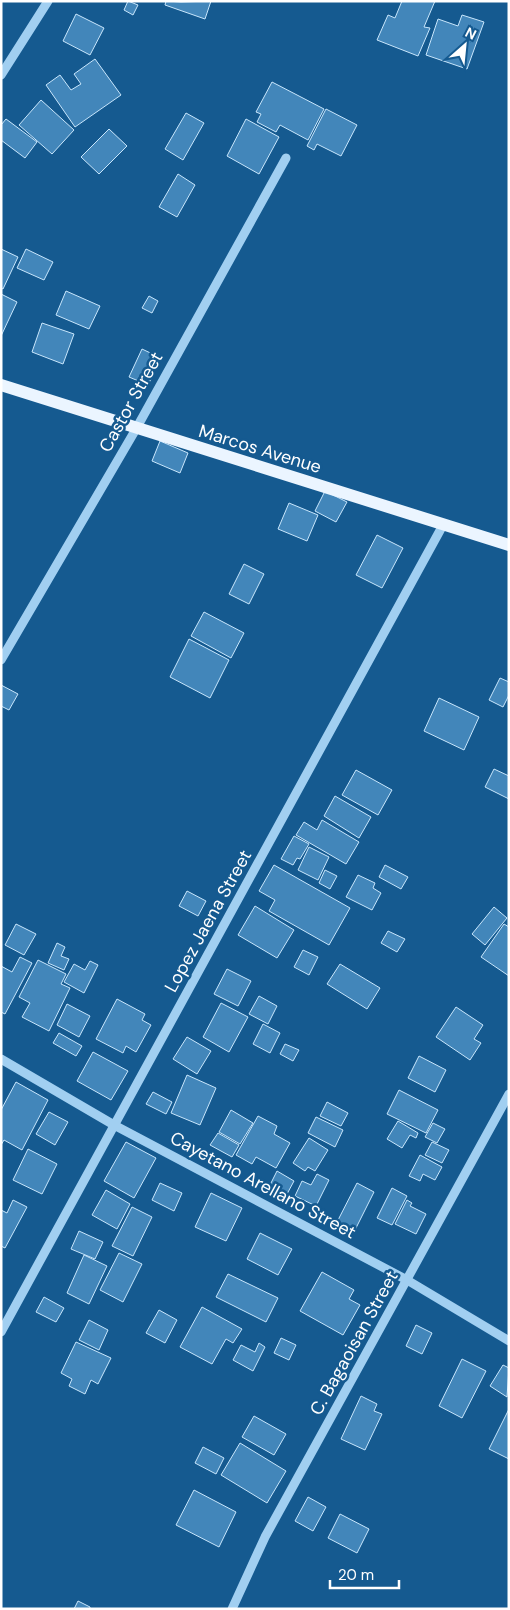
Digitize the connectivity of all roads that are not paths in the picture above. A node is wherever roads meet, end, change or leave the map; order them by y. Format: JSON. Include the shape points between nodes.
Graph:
{"nodes":[{"id":1,"x":48,"y":1,"type":"edge"},
{"id":2,"x":1,"y":75,"type":"edge"},
{"id":3,"x":286,"y":158,"type":"dead end"},
{"id":4,"x":1,"y":385,"type":"edge"},
{"id":5,"x":136,"y":428,"type":"junction"},
{"id":6,"x":444,"y":525,"type":"junction"},
{"id":7,"x":509,"y":545,"type":"edge"},
{"id":8,"x":1,"y":660,"type":"edge"},
{"id":9,"x":1,"y":1059,"type":"edge"},
{"id":10,"x":509,"y":1094,"type":"edge"},
{"id":11,"x":114,"y":1125,"type":"junction"},
{"id":12,"x":408,"y":1280,"type":"junction"},
{"id":13,"x":1,"y":1332,"type":"edge"},
{"id":14,"x":509,"y":1341,"type":"edge"},
{"id":15,"x":232,"y":1609,"type":"edge"}],
"edges":[{"from":1,"to":2,"type":"street"},
{"from":3,"to":5,"type":"street","name":"Castor Street"},
{"from":4,"to":5,"type":"main road","name":"Marcos Avenue"},
{"from":5,"to":6,"type":"main road","name":"Marcos Avenue"},
{"from":5,"to":8,"type":"street","name":"Castor Street"},
{"from":6,"to":7,"type":"main road","name":"Marcos Avenue"},
{"from":6,"to":11,"type":"street","name":"Lopez Jaena Street"},
{"from":9,"to":11,"type":"street","name":"Cayetano Arellano Street"},
{"from":10,"to":12,"type":"street","name":"C. Bagaoisan Street"},
{"from":11,"to":12,"type":"street","name":"Cayetano Arellano Street"},
{"from":11,"to":13,"type":"street","name":"Lopez Jaena Street"},
{"from":12,"to":14,"type":"street","name":"Cayetano Arellano Street"},
{"from":12,"to":15,"type":"street","name":"C. Bagaoisan Street","via":[[266,1537]]}]}
